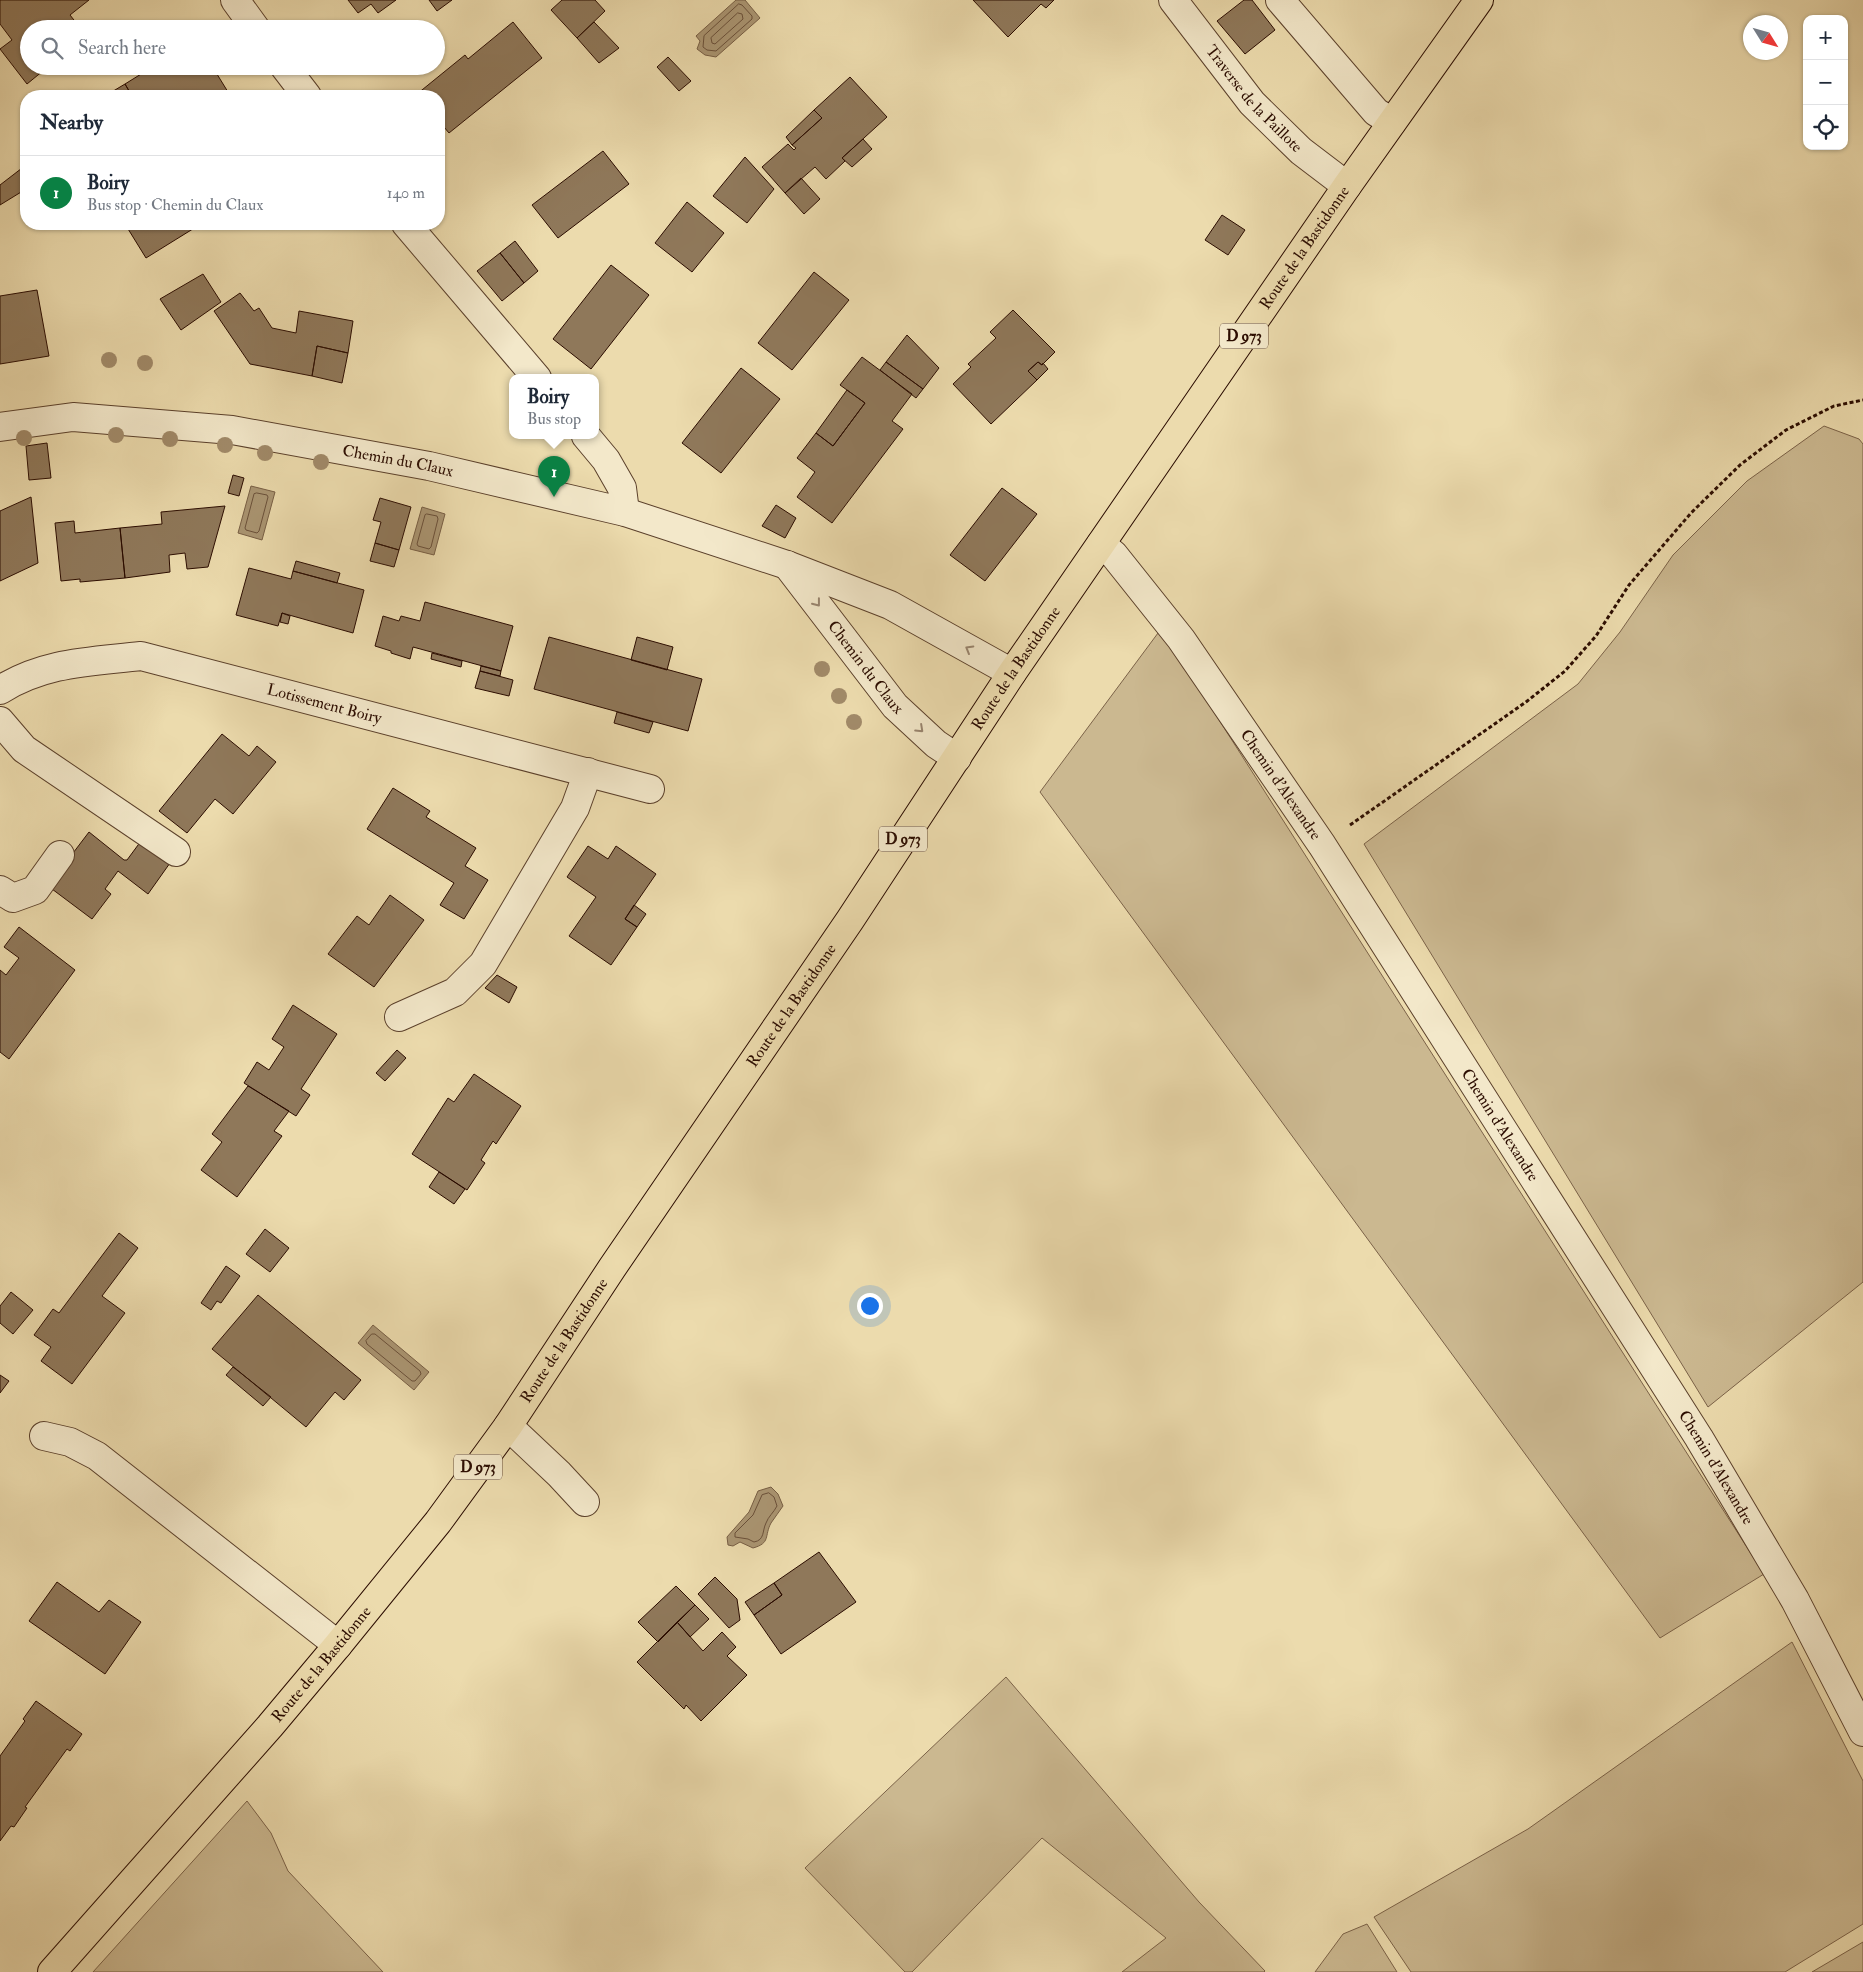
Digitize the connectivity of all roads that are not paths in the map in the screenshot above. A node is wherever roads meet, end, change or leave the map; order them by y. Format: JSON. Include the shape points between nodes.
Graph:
{"nodes":[{"id":1,"x":235,"y":0,"type":"edge"},
{"id":2,"x":1173,"y":0,"type":"edge"},
{"id":3,"x":1479,"y":0,"type":"edge"},
{"id":4,"x":1293,"y":4,"type":"edge"},
{"id":5,"x":249,"y":20,"type":"edge"},
{"id":6,"x":291,"y":75,"type":"edge"},
{"id":7,"x":302,"y":90,"type":"edge"},
{"id":8,"x":1392,"y":122,"type":"junction"},
{"id":9,"x":1347,"y":186,"type":"junction"},
{"id":10,"x":411,"y":230,"type":"edge"},
{"id":11,"x":534,"y":374,"type":"edge"},
{"id":12,"x":0,"y":428,"type":"edge"},
{"id":13,"x":588,"y":439,"type":"edge"},
{"id":14,"x":625,"y":512,"type":"junction"},
{"id":15,"x":1101,"y":544,"type":"junction"},
{"id":16,"x":787,"y":565,"type":"junction"},
{"id":17,"x":1012,"y":673,"type":"junction"},
{"id":18,"x":0,"y":690,"type":"edge"},
{"id":19,"x":0,"y":721,"type":"edge"},
{"id":20,"x":957,"y":758,"type":"junction"},
{"id":21,"x":588,"y":772,"type":"junction"},
{"id":22,"x":650,"y":789,"type":"dead end"},
{"id":23,"x":176,"y":852,"type":"dead end"},
{"id":24,"x":60,"y":855,"type":"dead end"},
{"id":25,"x":0,"y":890,"type":"edge"},
{"id":26,"x":399,"y":1017,"type":"dead end"},
{"id":27,"x":508,"y":1426,"type":"junction"},
{"id":28,"x":44,"y":1436,"type":"dead end"},
{"id":29,"x":585,"y":1502,"type":"dead end"},
{"id":30,"x":338,"y":1645,"type":"junction"},
{"id":31,"x":1863,"y":1732,"type":"edge"},
{"id":32,"x":52,"y":1972,"type":"edge"}],
"edges":[{"from":1,"to":5,"type":"street"},
{"from":2,"to":9,"type":"street","name":"Traverse de la Paillote","via":[[1252,103],[1301,151]]},
{"from":3,"to":8,"type":"main road","name":"Route de la Bastidonne","number":"D 973"},
{"from":4,"to":8,"type":"street","via":[[1376,112]]},
{"from":6,"to":7,"type":"street"},
{"from":8,"to":9,"type":"main road","name":"Route de la Bastidonne","number":"D 973"},
{"from":9,"to":15,"type":"main road","name":"Route de la Bastidonne","number":"D 973"},
{"from":10,"to":11,"type":"street"},
{"from":12,"to":14,"type":"street","name":"Chemin du Claux","via":[[73,417],[232,430],[429,466]]},
{"from":13,"to":14,"type":"street","via":[[606,460],[622,488]]},
{"from":14,"to":16,"type":"street","name":"Chemin du Claux"},
{"from":15,"to":17,"type":"main road","name":"Route de la Bastidonne","number":"D 973"},
{"from":15,"to":31,"type":"street","name":"Chemin d'Alexandre","via":[[1114,555],[1181,639],[1322,845],[1699,1438],[1794,1600]]},
{"from":17,"to":16,"type":"street","name":"Chemin du Claux","one_way":true,"via":[[902,610]]},
{"from":16,"to":20,"type":"street","name":"Chemin du Claux","one_way":true,"via":[[896,706],[936,744]]},
{"from":17,"to":20,"type":"main road","name":"Route de la Bastidonne","number":"D 973"},
{"from":18,"to":21,"type":"street","name":"Lotissement Boiry","via":[[19,678],[61,665],[141,656]]},
{"from":19,"to":23,"type":"street","via":[[24,750]]},
{"from":20,"to":27,"type":"main road","name":"Route de la Bastidonne","number":"D 973"},
{"from":21,"to":22,"type":"street","name":"Lotissement Boiry"},
{"from":21,"to":26,"type":"street","via":[[575,808],[483,964],[455,992]]},
{"from":24,"to":25,"type":"street","via":[[35,890],[13,898]]},
{"from":27,"to":29,"type":"street"},
{"from":27,"to":30,"type":"main road","name":"Route de la Bastidonne","number":"D 973","via":[[438,1522]]},
{"from":28,"to":30,"type":"street","via":[[70,1442],[97,1456]]},
{"from":30,"to":32,"type":"main road","name":"Route de la Bastidonne","number":"D 973"}]}
